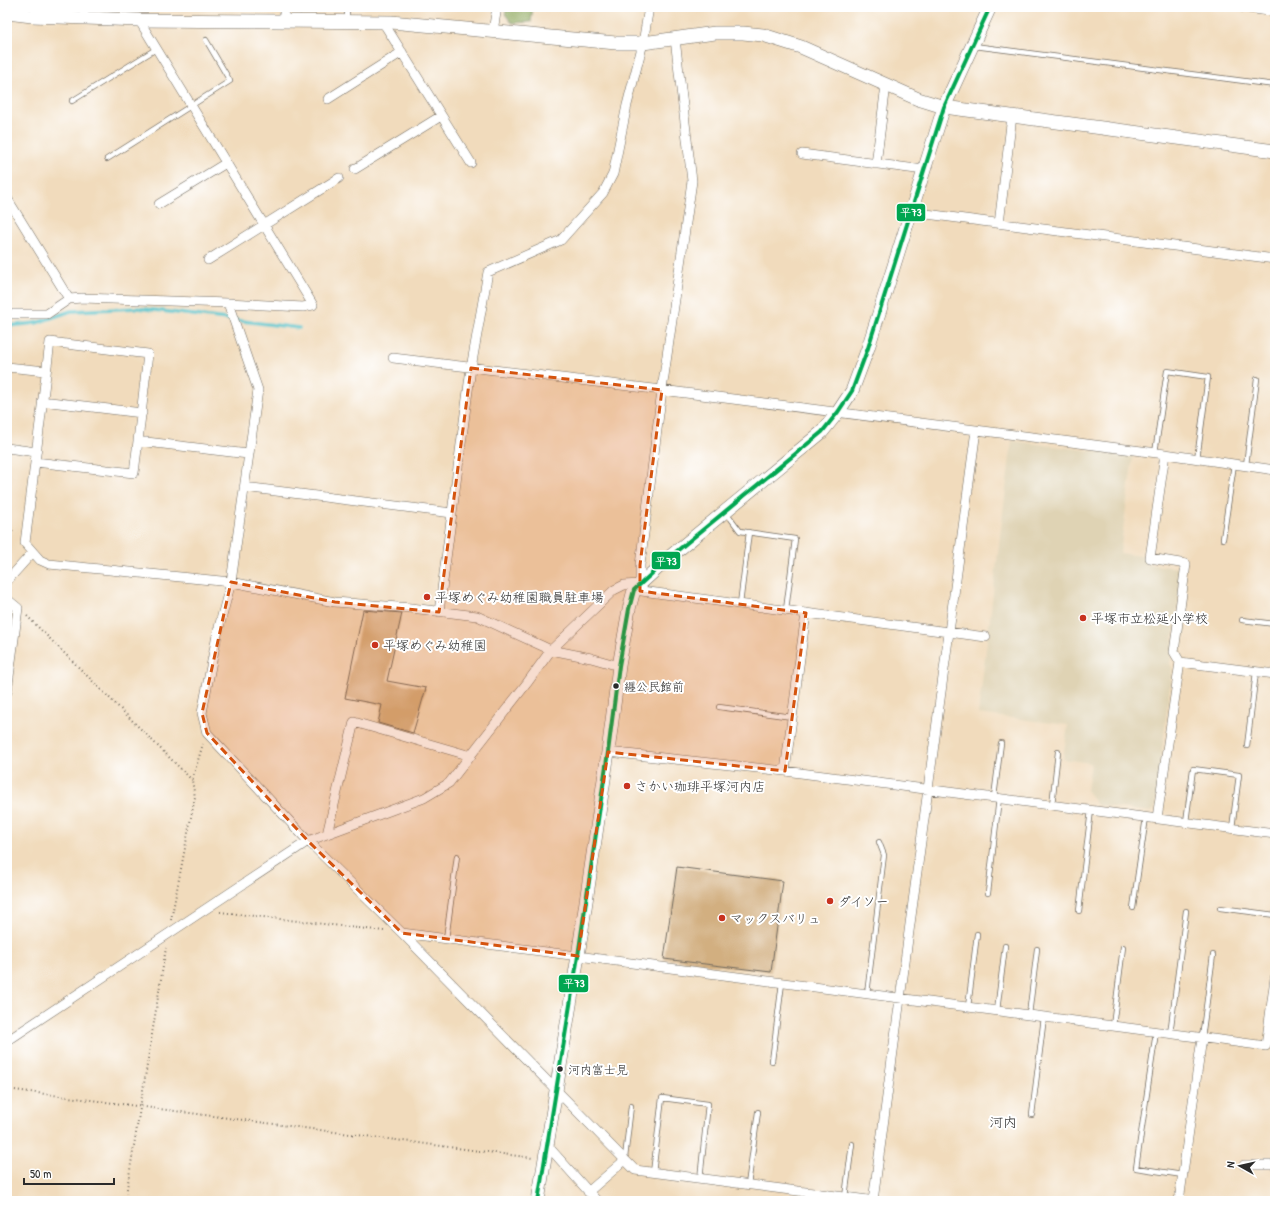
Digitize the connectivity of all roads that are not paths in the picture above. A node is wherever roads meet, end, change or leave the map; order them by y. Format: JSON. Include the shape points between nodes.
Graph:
{"nodes":[{"id":1,"x":284,"y":7,"type":"edge"},
{"id":2,"x":346,"y":7,"type":"edge"},
{"id":3,"x":497,"y":7,"type":"edge"},
{"id":4,"x":649,"y":7,"type":"edge"},
{"id":5,"x":990,"y":7,"type":"edge"},
{"id":6,"x":1241,"y":7,"type":"edge"},
{"id":7,"x":1275,"y":12,"type":"edge"},
{"id":8,"x":7,"y":13,"type":"edge"},
{"id":9,"x":139,"y":20,"type":"junction"},
{"id":10,"x":284,"y":21,"type":"junction"},
{"id":11,"x":347,"y":21,"type":"junction"},
{"id":12,"x":384,"y":22,"type":"junction"},
{"id":13,"x":493,"y":31,"type":"junction"},
{"id":14,"x":675,"y":39,"type":"junction"},
{"id":15,"x":206,"y":40,"type":"dead end"},
{"id":16,"x":643,"y":43,"type":"junction"},
{"id":17,"x":972,"y":45,"type":"junction"},
{"id":18,"x":156,"y":49,"type":"junction"},
{"id":19,"x":402,"y":52,"type":"junction"},
{"id":20,"x":886,"y":85,"type":"junction"},
{"id":21,"x":1275,"y":85,"type":"edge"},
{"id":22,"x":328,"y":99,"type":"dead end"},
{"id":23,"x":72,"y":101,"type":"dead end"},
{"id":24,"x":191,"y":105,"type":"junction"},
{"id":25,"x":944,"y":107,"type":"junction"},
{"id":26,"x":441,"y":116,"type":"junction"},
{"id":27,"x":1012,"y":116,"type":"junction"},
{"id":28,"x":1275,"y":151,"type":"edge"},
{"id":29,"x":802,"y":154,"type":"dead end"},
{"id":30,"x":106,"y":159,"type":"dead end"},
{"id":31,"x":226,"y":163,"type":"junction"},
{"id":32,"x":471,"y":163,"type":"dead end"},
{"id":33,"x":876,"y":164,"type":"junction"},
{"id":34,"x":354,"y":169,"type":"dead end"},
{"id":35,"x":924,"y":170,"type":"junction"},
{"id":36,"x":339,"y":178,"type":"dead end"},
{"id":37,"x":7,"y":198,"type":"edge"},
{"id":38,"x":159,"y":204,"type":"dead end"},
{"id":39,"x":16,"y":212,"type":"junction"},
{"id":40,"x":911,"y":212,"type":"junction"},
{"id":41,"x":7,"y":217,"type":"edge"},
{"id":42,"x":264,"y":224,"type":"junction"},
{"id":43,"x":999,"y":224,"type":"junction"},
{"id":44,"x":208,"y":260,"type":"dead end"},
{"id":45,"x":1275,"y":260,"type":"edge"},
{"id":46,"x":69,"y":299,"type":"junction"},
{"id":47,"x":228,"y":303,"type":"junction"},
{"id":48,"x":7,"y":314,"type":"edge"},
{"id":49,"x":393,"y":358,"type":"dead end"},
{"id":50,"x":7,"y":367,"type":"edge"},
{"id":51,"x":471,"y":368,"type":"junction"},
{"id":52,"x":46,"y":371,"type":"junction"},
{"id":53,"x":1257,"y":379,"type":"dead end"},
{"id":54,"x":662,"y":390,"type":"junction"},
{"id":55,"x":42,"y":401,"type":"junction"},
{"id":56,"x":838,"y":412,"type":"junction"},
{"id":57,"x":142,"y":414,"type":"junction"},
{"id":58,"x":976,"y":430,"type":"junction"},
{"id":59,"x":138,"y":441,"type":"junction"},
{"id":60,"x":7,"y":448,"type":"edge"},
{"id":61,"x":36,"y":452,"type":"junction"},
{"id":62,"x":1160,"y":453,"type":"junction"},
{"id":63,"x":248,"y":454,"type":"junction"},
{"id":64,"x":1197,"y":459,"type":"junction"},
{"id":65,"x":35,"y":462,"type":"junction"},
{"id":66,"x":1234,"y":464,"type":"junction"},
{"id":67,"x":1246,"y":466,"type":"junction"},
{"id":68,"x":1275,"y":470,"type":"edge"},
{"id":69,"x":244,"y":487,"type":"junction"},
{"id":70,"x":725,"y":511,"type":"junction"},
{"id":71,"x":452,"y":513,"type":"junction"},
{"id":72,"x":749,"y":532,"type":"junction"},
{"id":73,"x":1223,"y":539,"type":"dead end"},
{"id":74,"x":33,"y":552,"type":"junction"},
{"id":75,"x":7,"y":581,"type":"edge"},
{"id":76,"x":230,"y":582,"type":"junction"},
{"id":77,"x":637,"y":587,"type":"junction"},
{"id":78,"x":7,"y":599,"type":"edge"},
{"id":79,"x":740,"y":604,"type":"junction"},
{"id":80,"x":786,"y":610,"type":"junction"},
{"id":81,"x":439,"y":612,"type":"junction"},
{"id":82,"x":806,"y":612,"type":"junction"},
{"id":83,"x":1242,"y":620,"type":"dead end"},
{"id":84,"x":1275,"y":624,"type":"edge"},
{"id":85,"x":949,"y":632,"type":"junction"},
{"id":86,"x":986,"y":637,"type":"dead end"},
{"id":87,"x":551,"y":650,"type":"junction"},
{"id":88,"x":1180,"y":662,"type":"junction"},
{"id":89,"x":619,"y":666,"type":"junction"},
{"id":90,"x":1256,"y":672,"type":"junction"},
{"id":91,"x":1275,"y":674,"type":"edge"},
{"id":92,"x":7,"y":692,"type":"edge"},
{"id":93,"x":719,"y":707,"type":"dead end"},
{"id":94,"x":792,"y":717,"type":"junction"},
{"id":95,"x":1001,"y":743,"type":"dead end"},
{"id":96,"x":1247,"y":746,"type":"dead end"},
{"id":97,"x":608,"y":752,"type":"junction"},
{"id":98,"x":1058,"y":752,"type":"dead end"},
{"id":99,"x":471,"y":756,"type":"junction"},
{"id":100,"x":785,"y":771,"type":"junction"},
{"id":101,"x":928,"y":789,"type":"junction"},
{"id":102,"x":997,"y":798,"type":"junction"},
{"id":103,"x":1052,"y":805,"type":"junction"},
{"id":104,"x":1091,"y":810,"type":"junction"},
{"id":105,"x":1146,"y":817,"type":"junction"},
{"id":106,"x":1157,"y":818,"type":"junction"},
{"id":107,"x":1186,"y":822,"type":"junction"},
{"id":108,"x":1232,"y":828,"type":"junction"},
{"id":109,"x":327,"y":834,"type":"junction"},
{"id":110,"x":1275,"y":834,"type":"edge"},
{"id":111,"x":308,"y":841,"type":"junction"},
{"id":112,"x":879,"y":842,"type":"dead end"},
{"id":113,"x":457,"y":856,"type":"dead end"},
{"id":114,"x":988,"y":893,"type":"dead end"},
{"id":115,"x":1133,"y":908,"type":"dead end"},
{"id":116,"x":1220,"y":908,"type":"dead end"},
{"id":117,"x":1079,"y":911,"type":"dead end"},
{"id":118,"x":1186,"y":911,"type":"dead end"},
{"id":119,"x":1275,"y":915,"type":"edge"},
{"id":120,"x":402,"y":934,"type":"junction"},
{"id":121,"x":977,"y":934,"type":"dead end"},
{"id":122,"x":446,"y":939,"type":"junction"},
{"id":123,"x":1005,"y":946,"type":"dead end"},
{"id":124,"x":1123,"y":947,"type":"dead end"},
{"id":125,"x":1036,"y":949,"type":"dead end"},
{"id":126,"x":1213,"y":955,"type":"dead end"},
{"id":127,"x":578,"y":956,"type":"junction"},
{"id":128,"x":1275,"y":978,"type":"edge"},
{"id":129,"x":782,"y":983,"type":"junction"},
{"id":130,"x":1274,"y":988,"type":"edge"},
{"id":131,"x":867,"y":994,"type":"junction"},
{"id":132,"x":899,"y":998,"type":"junction"},
{"id":133,"x":968,"y":1007,"type":"junction"},
{"id":134,"x":997,"y":1011,"type":"junction"},
{"id":135,"x":1029,"y":1015,"type":"junction"},
{"id":136,"x":1044,"y":1017,"type":"junction"},
{"id":137,"x":1113,"y":1026,"type":"junction"},
{"id":138,"x":1156,"y":1032,"type":"junction"},
{"id":139,"x":1170,"y":1034,"type":"junction"},
{"id":140,"x":1202,"y":1038,"type":"junction"},
{"id":141,"x":7,"y":1041,"type":"edge"},
{"id":142,"x":772,"y":1061,"type":"dead end"},
{"id":143,"x":555,"y":1090,"type":"junction"},
{"id":144,"x":631,"y":1106,"type":"dead end"},
{"id":145,"x":758,"y":1112,"type":"dead end"},
{"id":146,"x":1032,"y":1115,"type":"dead end"},
{"id":147,"x":546,"y":1144,"type":"junction"},
{"id":148,"x":852,"y":1144,"type":"dead end"},
{"id":149,"x":625,"y":1160,"type":"junction"},
{"id":150,"x":1244,"y":1165,"type":"dead end"},
{"id":151,"x":1275,"y":1165,"type":"edge"},
{"id":152,"x":653,"y":1172,"type":"junction"},
{"id":153,"x":1183,"y":1175,"type":"junction"},
{"id":154,"x":700,"y":1179,"type":"junction"},
{"id":155,"x":748,"y":1185,"type":"junction"},
{"id":156,"x":588,"y":1192,"type":"junction"},
{"id":157,"x":818,"y":1197,"type":"edge"},
{"id":158,"x":846,"y":1197,"type":"junction"},
{"id":159,"x":538,"y":1201,"type":"edge"},
{"id":160,"x":597,"y":1201,"type":"edge"},
{"id":161,"x":874,"y":1201,"type":"edge"},
{"id":162,"x":1179,"y":1201,"type":"edge"}],
"edges":[{"from":1,"to":10,"type":"street"},
{"from":2,"to":11,"type":"lane"},
{"from":3,"to":13,"type":"street"},
{"from":4,"to":16,"type":"street"},
{"from":5,"to":17,"type":"street"},
{"from":6,"to":7,"type":"street"},
{"from":8,"to":9,"type":"street"},
{"from":9,"to":10,"type":"street"},
{"from":9,"to":18,"type":"street"},
{"from":10,"to":11,"type":"street"},
{"from":11,"to":12,"type":"street"},
{"from":12,"to":13,"type":"street"},
{"from":12,"to":19,"type":"street"},
{"from":13,"to":16,"type":"street","via":[[616,43]]},
{"from":14,"to":16,"type":"street"},
{"from":14,"to":20,"type":"street","via":[[715,33],[763,36],[801,47]]},
{"from":14,"to":54,"type":"street","via":[[692,181]]},
{"from":15,"to":24,"type":"lane","via":[[230,81]]},
{"from":16,"to":51,"type":"street","via":[[626,105],[613,174],[603,193],[561,240],[488,272]]},
{"from":17,"to":21,"type":"lane"},
{"from":17,"to":25,"type":"street"},
{"from":18,"to":23,"type":"lane"},
{"from":18,"to":24,"type":"street"},
{"from":19,"to":22,"type":"street"},
{"from":19,"to":26,"type":"street"},
{"from":20,"to":25,"type":"street"},
{"from":20,"to":33,"type":"street"},
{"from":24,"to":30,"type":"lane"},
{"from":24,"to":31,"type":"street"},
{"from":25,"to":27,"type":"street"},
{"from":25,"to":35,"type":"street"},
{"from":26,"to":32,"type":"street"},
{"from":26,"to":34,"type":"street"},
{"from":27,"to":28,"type":"street"},
{"from":27,"to":43,"type":"street"},
{"from":29,"to":33,"type":"street"},
{"from":31,"to":38,"type":"street"},
{"from":31,"to":42,"type":"street"},
{"from":33,"to":35,"type":"street"},
{"from":35,"to":40,"type":"street"},
{"from":36,"to":42,"type":"street"},
{"from":37,"to":39,"type":"street"},
{"from":39,"to":41,"type":"street"},
{"from":39,"to":46,"type":"street"},
{"from":40,"to":43,"type":"street"},
{"from":40,"to":56,"type":"street","via":[[858,376]]},
{"from":42,"to":44,"type":"street"},
{"from":42,"to":47,"type":"street","via":[[313,304],[303,307]]},
{"from":43,"to":45,"type":"street"},
{"from":46,"to":47,"type":"street"},
{"from":46,"to":48,"type":"street","via":[[47,314]]},
{"from":47,"to":63,"type":"street","via":[[258,390]]},
{"from":49,"to":51,"type":"street"},
{"from":50,"to":52,"type":"street"},
{"from":51,"to":54,"type":"street"},
{"from":51,"to":71,"type":"street"},
{"from":52,"to":55,"type":"street"},
{"from":52,"to":57,"type":"street","via":[[50,342],[148,354]]},
{"from":53,"to":67,"type":"lane"},
{"from":54,"to":56,"type":"street"},
{"from":54,"to":77,"type":"street"},
{"from":55,"to":57,"type":"street"},
{"from":55,"to":61,"type":"street"},
{"from":56,"to":58,"type":"street"},
{"from":56,"to":70,"type":"street","via":[[822,432]]},
{"from":57,"to":59,"type":"street"},
{"from":58,"to":62,"type":"street"},
{"from":58,"to":85,"type":"street"},
{"from":59,"to":63,"type":"street"},
{"from":59,"to":65,"type":"street","via":[[134,473]]},
{"from":60,"to":61,"type":"street"},
{"from":61,"to":65,"type":"street"},
{"from":62,"to":64,"type":"street"},
{"from":62,"to":64,"type":"lane","via":[[1167,370],[1208,377]]},
{"from":62,"to":88,"type":"street","via":[[1150,558],[1186,564],[1174,652]]},
{"from":63,"to":69,"type":"street"},
{"from":64,"to":66,"type":"street"},
{"from":65,"to":74,"type":"street","via":[[25,543]]},
{"from":66,"to":67,"type":"street"},
{"from":66,"to":73,"type":"lane"},
{"from":67,"to":68,"type":"street"},
{"from":69,"to":71,"type":"street"},
{"from":69,"to":76,"type":"street"},
{"from":70,"to":72,"type":"lane","via":[[740,531]]},
{"from":70,"to":77,"type":"street"},
{"from":71,"to":81,"type":"street"},
{"from":72,"to":79,"type":"lane"},
{"from":72,"to":80,"type":"lane","via":[[795,539]]},
{"from":74,"to":75,"type":"street"},
{"from":74,"to":76,"type":"street","via":[[40,560],[49,564]]},
{"from":76,"to":81,"type":"street","via":[[335,602]]},
{"from":76,"to":111,"type":"street","via":[[202,713],[207,732]]},
{"from":77,"to":79,"type":"street"},
{"from":77,"to":87,"type":"street","via":[[624,585],[614,590]]},
{"from":77,"to":89,"type":"street","via":[[629,609]]},
{"from":78,"to":92,"type":"street","via":[[18,608]]},
{"from":79,"to":80,"type":"street"},
{"from":80,"to":82,"type":"street"},
{"from":81,"to":87,"type":"street","via":[[477,616]]},
{"from":82,"to":85,"type":"street"},
{"from":82,"to":94,"type":"street"},
{"from":83,"to":84,"type":"lane"},
{"from":85,"to":86,"type":"street"},
{"from":85,"to":101,"type":"street"},
{"from":87,"to":89,"type":"street"},
{"from":87,"to":99,"type":"street"},
{"from":88,"to":90,"type":"street"},
{"from":88,"to":106,"type":"street"},
{"from":89,"to":97,"type":"street"},
{"from":90,"to":91,"type":"street"},
{"from":90,"to":96,"type":"lane"},
{"from":93,"to":94,"type":"lane"},
{"from":94,"to":100,"type":"street"},
{"from":95,"to":102,"type":"lane"},
{"from":97,"to":100,"type":"street"},
{"from":97,"to":127,"type":"street"},
{"from":98,"to":103,"type":"lane"},
{"from":99,"to":109,"type":"street","via":[[449,783],[424,798]]},
{"from":99,"to":109,"type":"street","via":[[354,722]]},
{"from":100,"to":101,"type":"street"},
{"from":101,"to":102,"type":"street"},
{"from":101,"to":132,"type":"street"},
{"from":102,"to":103,"type":"street"},
{"from":102,"to":114,"type":"lane"},
{"from":103,"to":104,"type":"street"},
{"from":104,"to":105,"type":"street"},
{"from":104,"to":117,"type":"lane"},
{"from":105,"to":106,"type":"street"},
{"from":105,"to":115,"type":"lane"},
{"from":106,"to":107,"type":"street"},
{"from":107,"to":108,"type":"street"},
{"from":107,"to":108,"type":"lane","via":[[1193,769],[1239,775]]},
{"from":108,"to":110,"type":"street"},
{"from":109,"to":111,"type":"street"},
{"from":111,"to":120,"type":"street"},
{"from":111,"to":141,"type":"street"},
{"from":112,"to":131,"type":"lane","via":[[884,855]]},
{"from":113,"to":122,"type":"lane"},
{"from":116,"to":119,"type":"lane"},
{"from":118,"to":139,"type":"lane"},
{"from":120,"to":122,"type":"street"},
{"from":120,"to":143,"type":"street"},
{"from":121,"to":133,"type":"lane"},
{"from":122,"to":127,"type":"street"},
{"from":123,"to":134,"type":"lane"},
{"from":124,"to":137,"type":"lane"},
{"from":125,"to":135,"type":"lane"},
{"from":126,"to":140,"type":"lane"},
{"from":127,"to":129,"type":"street"},
{"from":127,"to":143,"type":"street"},
{"from":128,"to":130,"type":"street"},
{"from":129,"to":131,"type":"street"},
{"from":129,"to":142,"type":"lane"},
{"from":130,"to":140,"type":"street","via":[[1266,1046]]},
{"from":131,"to":132,"type":"street"},
{"from":132,"to":133,"type":"street"},
{"from":132,"to":161,"type":"street"},
{"from":133,"to":134,"type":"street"},
{"from":134,"to":135,"type":"street"},
{"from":135,"to":136,"type":"street"},
{"from":136,"to":137,"type":"street"},
{"from":136,"to":146,"type":"lane"},
{"from":137,"to":138,"type":"street"},
{"from":138,"to":139,"type":"street"},
{"from":138,"to":153,"type":"lane","via":[[1136,1168]]},
{"from":139,"to":140,"type":"street"},
{"from":140,"to":153,"type":"street"},
{"from":143,"to":147,"type":"street"},
{"from":143,"to":149,"type":"street"},
{"from":144,"to":149,"type":"lane"},
{"from":145,"to":155,"type":"lane"},
{"from":147,"to":156,"type":"street"},
{"from":147,"to":159,"type":"street"},
{"from":148,"to":158,"type":"lane"},
{"from":149,"to":152,"type":"street","via":[[635,1170]]},
{"from":149,"to":156,"type":"street"},
{"from":150,"to":151,"type":"street"},
{"from":152,"to":154,"type":"street"},
{"from":152,"to":154,"type":"lane","via":[[662,1098],[708,1104]]},
{"from":153,"to":162,"type":"street"},
{"from":154,"to":155,"type":"street"},
{"from":155,"to":157,"type":"street"},
{"from":156,"to":160,"type":"street"},
{"from":157,"to":158,"type":"street"},
{"from":158,"to":161,"type":"street"}]}
